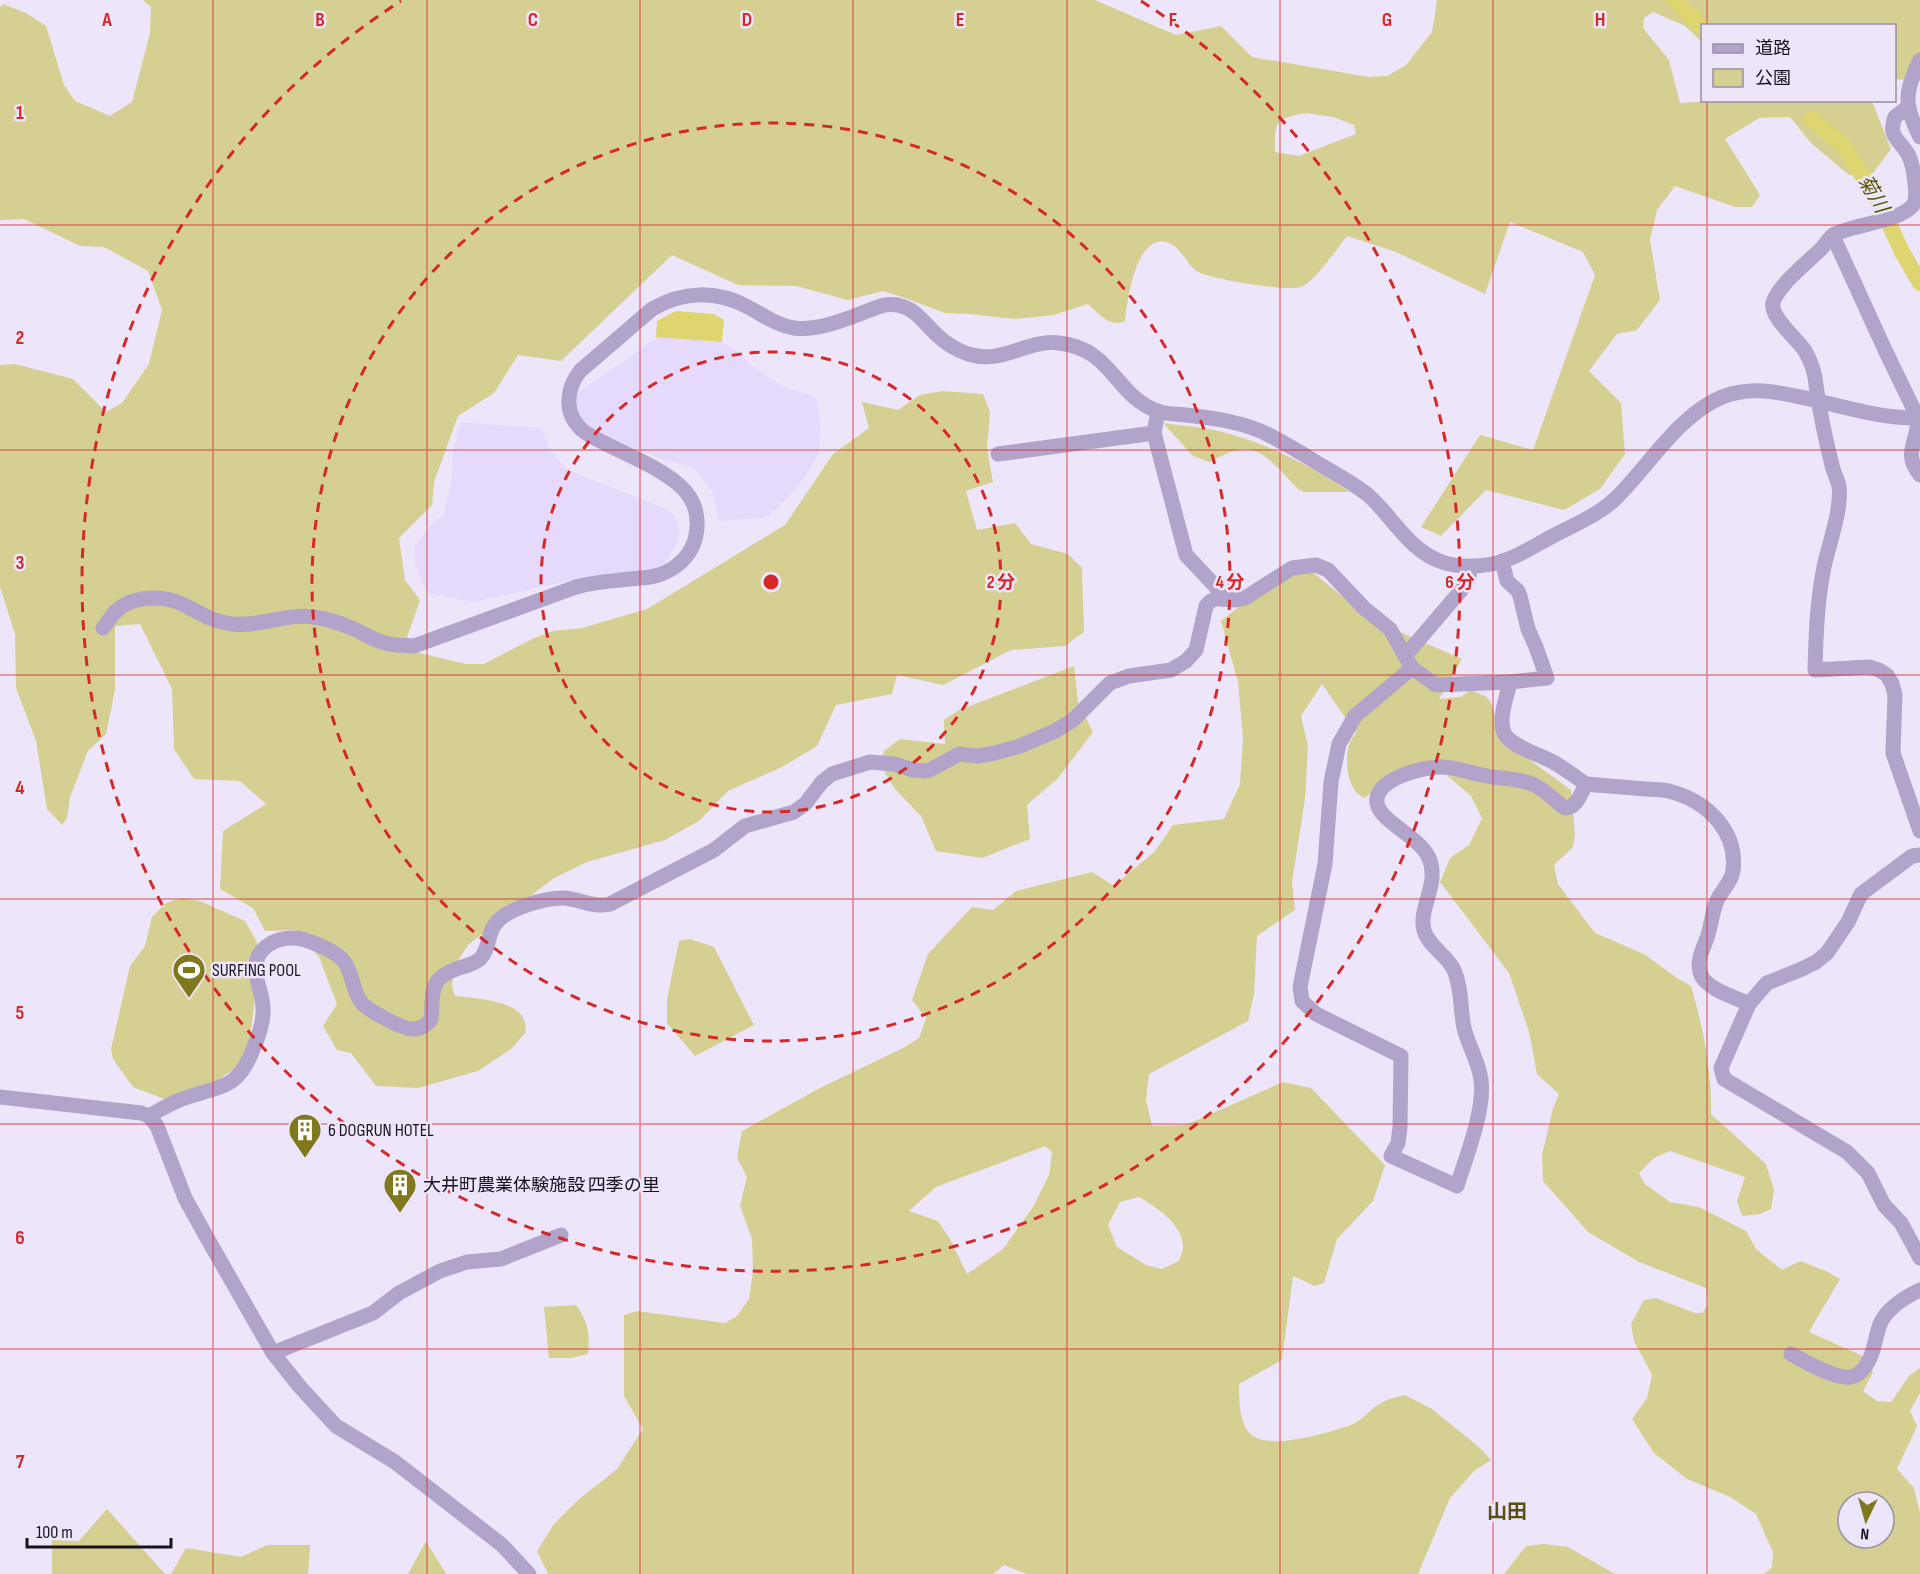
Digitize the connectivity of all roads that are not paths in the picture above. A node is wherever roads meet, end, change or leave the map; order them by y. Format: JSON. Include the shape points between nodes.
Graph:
{"nodes":[{"id":1,"x":1920,"y":60,"type":"edge"},
{"id":2,"x":1908,"y":107,"type":"junction"},
{"id":3,"x":1920,"y":137,"type":"edge"},
{"id":4,"x":1833,"y":236,"type":"junction"},
{"id":5,"x":1818,"y":401,"type":"junction"},
{"id":6,"x":1158,"y":411,"type":"junction"},
{"id":7,"x":1919,"y":418,"type":"edge"},
{"id":8,"x":1154,"y":433,"type":"junction"},
{"id":9,"x":998,"y":454,"type":"dead end"},
{"id":10,"x":1920,"y":476,"type":"edge"},
{"id":11,"x":1502,"y":561,"type":"junction"},
{"id":12,"x":1470,"y":567,"type":"junction"},
{"id":13,"x":1222,"y":599,"type":"junction"},
{"id":14,"x":103,"y":628,"type":"dead end"},
{"id":15,"x":1409,"y":662,"type":"junction"},
{"id":16,"x":1510,"y":682,"type":"junction"},
{"id":17,"x":1586,"y":784,"type":"junction"},
{"id":18,"x":1920,"y":831,"type":"edge"},
{"id":19,"x":1920,"y":855,"type":"edge"},
{"id":20,"x":1749,"y":1004,"type":"junction"},
{"id":21,"x":0,"y":1098,"type":"edge"},
{"id":22,"x":149,"y":1116,"type":"junction"},
{"id":23,"x":561,"y":1235,"type":"dead end"},
{"id":24,"x":1920,"y":1258,"type":"edge"},
{"id":25,"x":1920,"y":1290,"type":"edge"},
{"id":26,"x":273,"y":1353,"type":"junction"},
{"id":27,"x":1791,"y":1354,"type":"dead end"},
{"id":28,"x":529,"y":1574,"type":"edge"}],
"edges":[{"from":1,"to":2,"type":"street","via":[[1909,88]]},
{"from":2,"to":3,"type":"street"},
{"from":2,"to":4,"type":"street","via":[[1895,117],[1892,131],[1911,164],[1915,203],[1887,219]]},
{"from":4,"to":5,"type":"street","via":[[1786,282],[1773,306],[1774,314],[1812,366]]},
{"from":4,"to":7,"type":"street"},
{"from":5,"to":7,"type":"street"},
{"from":5,"to":11,"type":"street","via":[[1768,390],[1739,392],[1715,400],[1686,420],[1603,509]]},
{"from":5,"to":18,"type":"street","via":[[1839,486],[1839,504],[1819,601],[1815,670],[1870,668],[1887,675],[1894,695],[1893,753]]},
{"from":6,"to":8,"type":"street"},
{"from":6,"to":12,"type":"street","via":[[1243,425],[1266,433],[1353,484],[1426,555]]},
{"from":6,"to":14,"type":"street","via":[[1127,391],[1102,360],[1076,346],[1045,342],[999,357],[986,357],[953,347],[920,316],[899,305],[884,304],[810,329],[783,326],[723,296],[687,295],[652,309],[580,371],[569,401],[580,428],[674,480],[688,494],[696,511],[695,541],[685,558],[666,573],[576,586],[414,646],[383,643],[350,627],[312,616],[249,624],[211,620],[180,603],[149,597],[122,607]]},
{"from":7,"to":10,"type":"street","via":[[1911,464]]},
{"from":8,"to":9,"type":"street"},
{"from":8,"to":13,"type":"street","via":[[1186,555]]},
{"from":11,"to":12,"type":"street"},
{"from":11,"to":16,"type":"street","via":[[1507,581],[1518,591],[1546,678]]},
{"from":12,"to":15,"type":"street","via":[[1464,587]]},
{"from":13,"to":15,"type":"street","via":[[1245,598],[1292,568],[1316,565],[1328,570],[1390,629]]},
{"from":13,"to":22,"type":"street","via":[[1216,598],[1206,606],[1196,650],[1186,661],[1172,670],[1110,683],[1068,723],[1029,742],[978,756],[959,754],[925,771],[885,763],[856,765],[827,777],[794,812],[745,826],[714,850],[610,904],[556,898],[514,910],[494,925],[480,959],[438,980],[432,991],[431,1019],[421,1028],[404,1027],[364,1005],[344,960],[333,953],[301,939],[276,940],[256,960],[263,1016],[246,1065],[236,1078],[220,1088],[184,1098]]},
{"from":15,"to":16,"type":"street","via":[[1436,685]]},
{"from":15,"to":17,"type":"street","via":[[1355,716],[1339,744],[1331,782],[1325,864],[1300,987],[1302,1001],[1316,1014],[1401,1056],[1400,1127],[1391,1156],[1458,1186],[1480,1105],[1481,1079],[1464,1027],[1453,968],[1423,927],[1431,886],[1430,861],[1417,842],[1383,815],[1376,801],[1380,790],[1390,782],[1418,770],[1441,767],[1534,784],[1565,808],[1574,805]]},
{"from":16,"to":17,"type":"street","via":[[1502,727],[1505,735]]},
{"from":17,"to":20,"type":"street","via":[[1670,791],[1690,798],[1706,809],[1728,834],[1733,874],[1716,904],[1699,967],[1709,985]]},
{"from":19,"to":20,"type":"street","via":[[1912,856],[1861,894],[1827,953],[1816,962],[1767,983]]},
{"from":20,"to":24,"type":"street","via":[[1721,1068],[1724,1079],[1847,1152],[1868,1173],[1884,1205],[1901,1222]]},
{"from":21,"to":22,"type":"street"},
{"from":22,"to":26,"type":"street","via":[[166,1145],[184,1198]]},
{"from":23,"to":26,"type":"street","via":[[501,1258],[467,1262],[440,1271],[373,1312]]},
{"from":25,"to":27,"type":"street","via":[[1889,1311],[1869,1361],[1851,1377],[1815,1368]]},
{"from":26,"to":28,"type":"street","via":[[336,1426],[394,1461],[502,1545]]}]}
